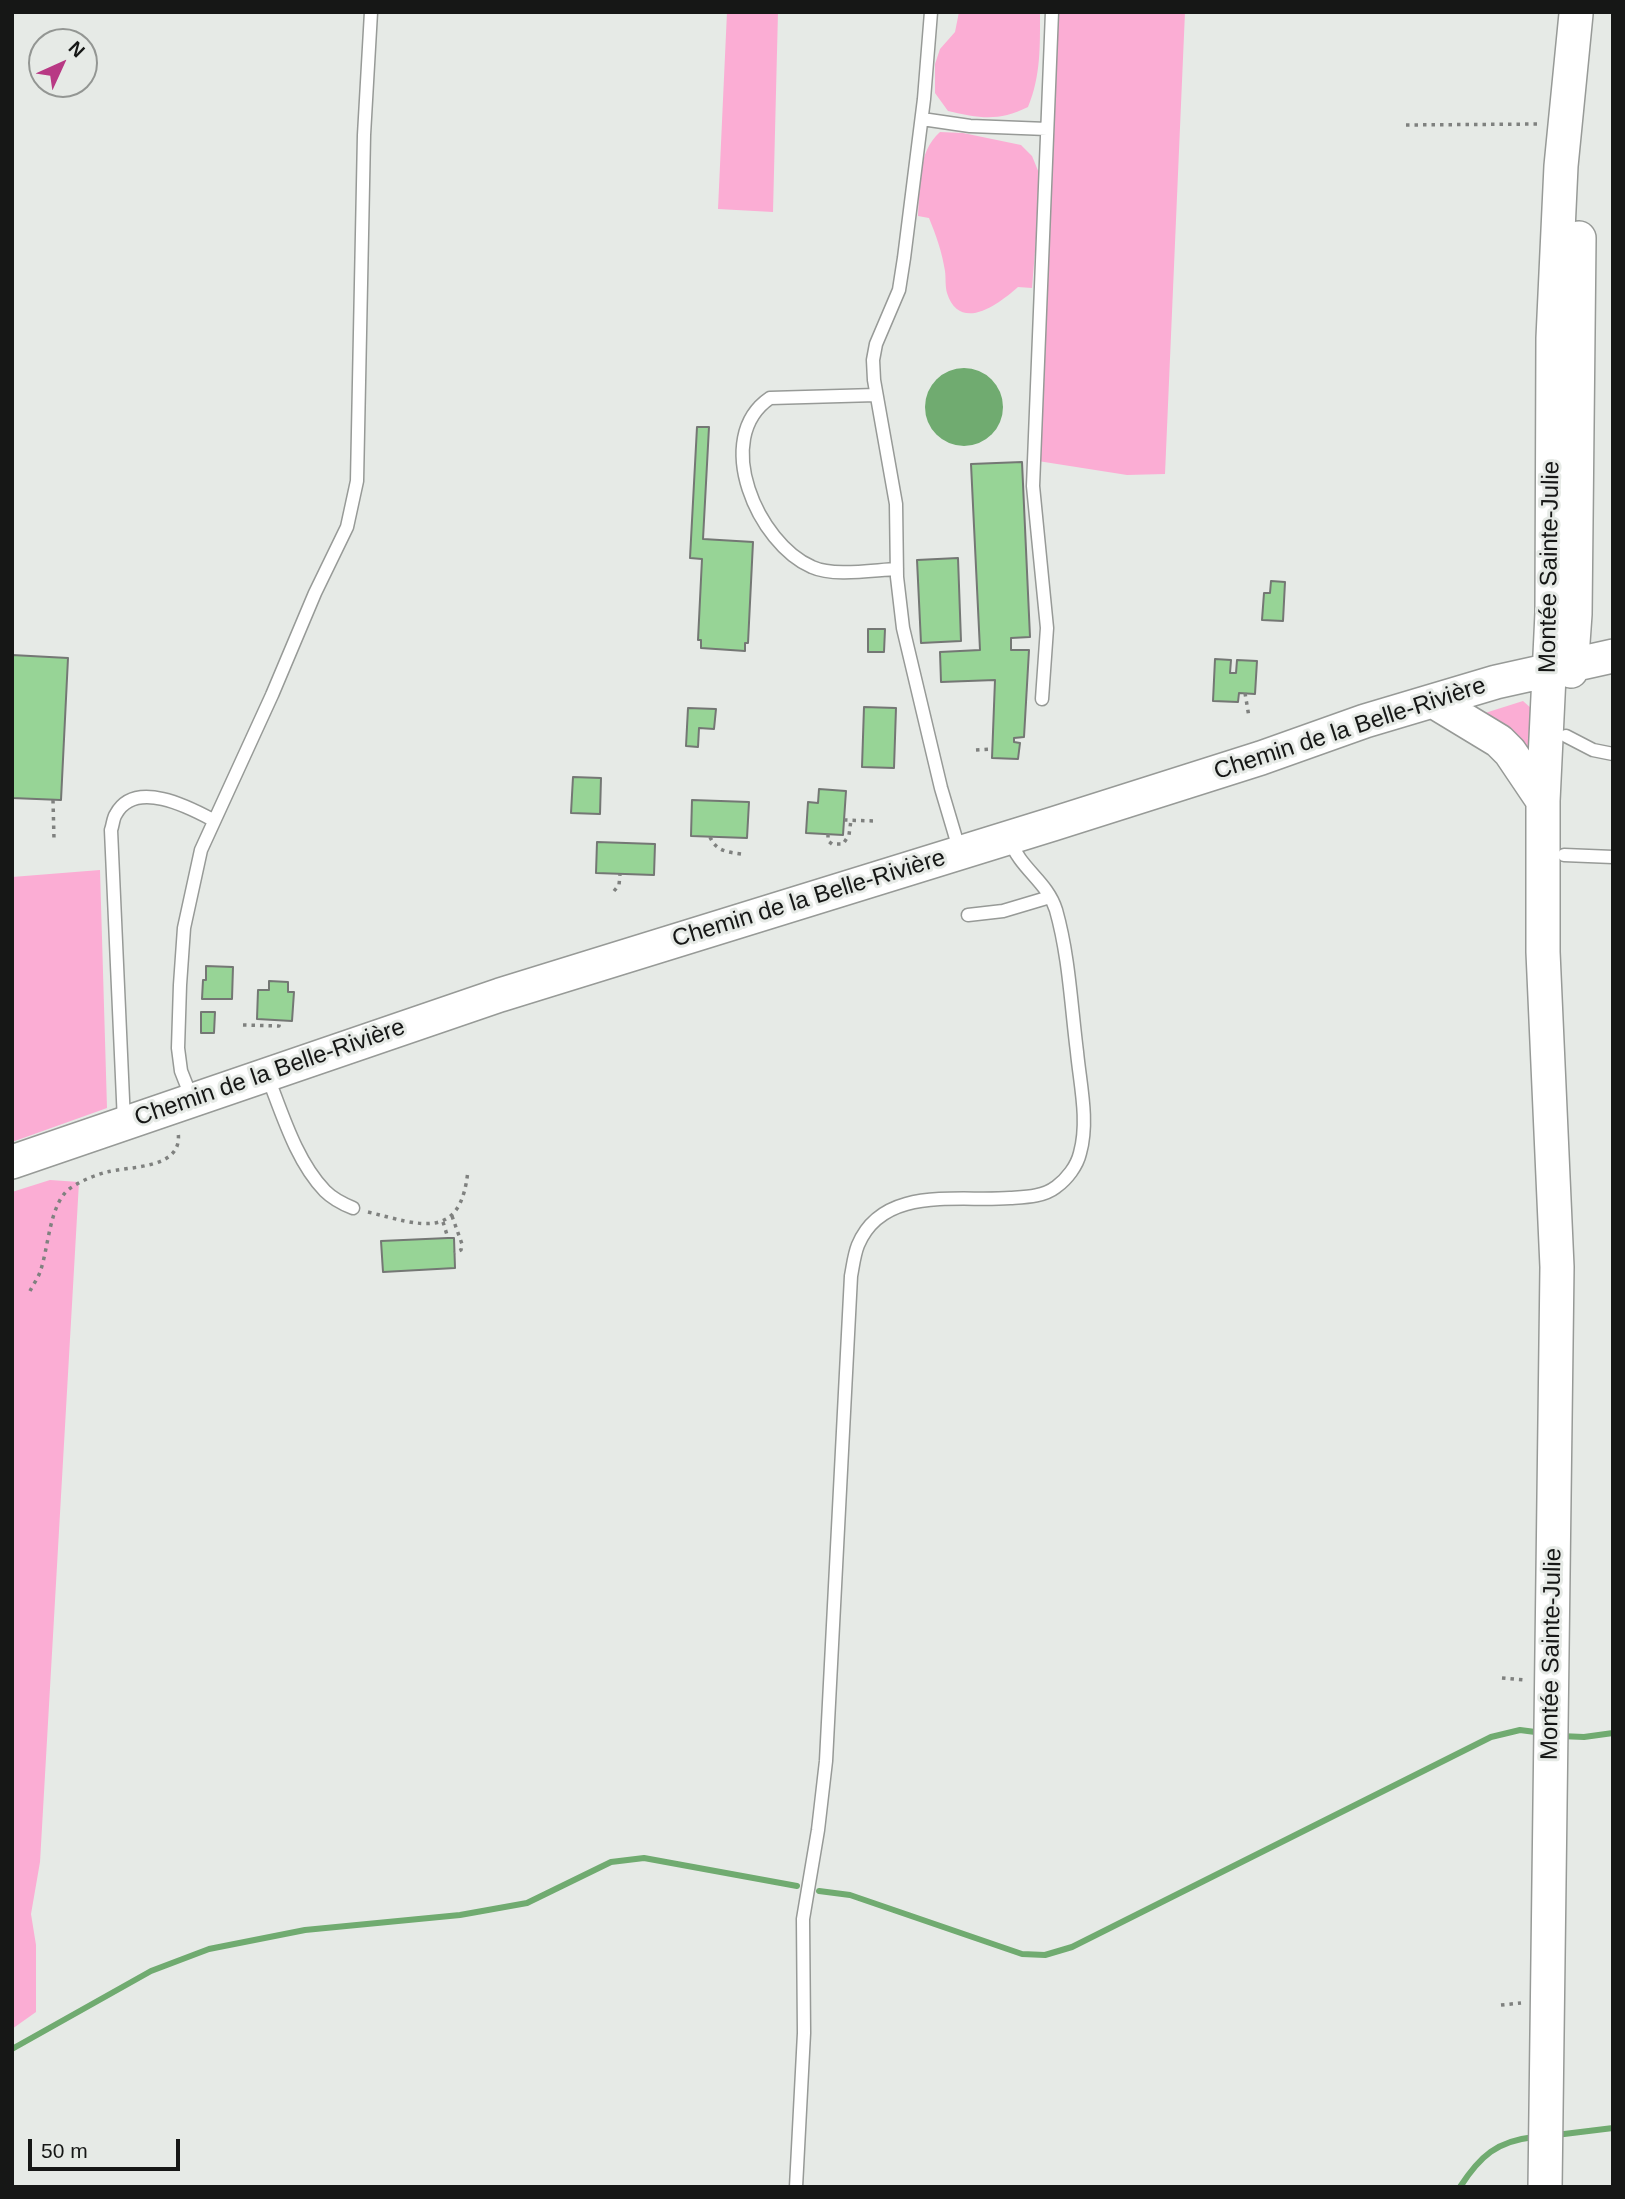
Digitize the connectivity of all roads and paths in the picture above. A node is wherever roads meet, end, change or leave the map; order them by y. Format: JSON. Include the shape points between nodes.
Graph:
{"nodes":[{"id":1,"x":371,"y":12,"type":"edge"},
{"id":2,"x":932,"y":12,"type":"edge"},
{"id":3,"x":1052,"y":12,"type":"edge"},
{"id":4,"x":1576,"y":13,"type":"edge"},
{"id":5,"x":922,"y":120,"type":"junction"},
{"id":6,"x":1566,"y":124,"type":"junction"},
{"id":7,"x":1406,"y":125,"type":"dead end"},
{"id":8,"x":1047,"y":129,"type":"junction"},
{"id":9,"x":876,"y":394,"type":"junction"},
{"id":10,"x":897,"y":569,"type":"junction"},
{"id":11,"x":1613,"y":656,"type":"edge"},
{"id":12,"x":1560,"y":668,"type":"junction"},
{"id":13,"x":1245,"y":693,"type":"dead end"},
{"id":14,"x":1042,"y":699,"type":"dead end"},
{"id":15,"x":1433,"y":701,"type":"junction"},
{"id":16,"x":1249,"y":718,"type":"dead end"},
{"id":17,"x":1566,"y":736,"type":"junction"},
{"id":18,"x":992,"y":749,"type":"dead end"},
{"id":19,"x":976,"y":750,"type":"dead end"},
{"id":20,"x":1613,"y":754,"type":"edge"},
{"id":21,"x":54,"y":800,"type":"dead end"},
{"id":22,"x":1543,"y":801,"type":"junction"},
{"id":23,"x":213,"y":820,"type":"junction"},
{"id":24,"x":844,"y":820,"type":"dead end"},
{"id":25,"x":851,"y":820,"type":"junction"},
{"id":26,"x":874,"y":821,"type":"dead end"},
{"id":27,"x":828,"y":834,"type":"dead end"},
{"id":28,"x":710,"y":837,"type":"dead end"},
{"id":29,"x":1009,"y":837,"type":"junction"},
{"id":30,"x":54,"y":839,"type":"dead end"},
{"id":31,"x":960,"y":852,"type":"junction"},
{"id":32,"x":741,"y":854,"type":"dead end"},
{"id":33,"x":1564,"y":855,"type":"junction"},
{"id":34,"x":1613,"y":857,"type":"edge"},
{"id":35,"x":620,"y":874,"type":"dead end"},
{"id":36,"x":614,"y":891,"type":"dead end"},
{"id":37,"x":1050,"y":897,"type":"junction"},
{"id":38,"x":968,"y":915,"type":"dead end"},
{"id":39,"x":280,"y":1020,"type":"dead end"},
{"id":40,"x":243,"y":1025,"type":"dead end"},
{"id":41,"x":266,"y":1073,"type":"junction"},
{"id":42,"x":181,"y":1103,"type":"junction"},
{"id":43,"x":1550,"y":1121,"type":"junction"},
{"id":44,"x":124,"y":1123,"type":"junction"},
{"id":45,"x":12,"y":1162,"type":"edge"},
{"id":46,"x":468,"y":1170,"type":"dead end"},
{"id":47,"x":353,"y":1209,"type":"joint"},
{"id":48,"x":452,"y":1216,"type":"junction"},
{"id":49,"x":443,"y":1222,"type":"junction"},
{"id":50,"x":448,"y":1238,"type":"dead end"},
{"id":51,"x":454,"y":1253,"type":"dead end"},
{"id":52,"x":30,"y":1291,"type":"dead end"},
{"id":53,"x":1545,"y":2171,"type":"edge"},
{"id":54,"x":796,"y":2187,"type":"edge"}],
"edges":[{"from":1,"to":23,"type":"lane","via":[[354,505]]},
{"from":2,"to":5,"type":"lane"},
{"from":3,"to":8,"type":"lane"},
{"from":4,"to":6,"type":"main road","name":"Montée Sainte-Julie"},
{"from":4,"to":12,"type":"main road","name":"Montée Sainte-Julie","via":[[1580,180],[1575,614]]},
{"from":5,"to":8,"type":"lane"},
{"from":5,"to":9,"type":"lane","via":[[899,290],[873,360]]},
{"from":6,"to":7,"type":"path"},
{"from":6,"to":12,"type":"main road","name":"Montée Sainte-Julie","via":[[1553,338],[1552,600]]},
{"from":8,"to":14,"type":"lane","via":[[1033,486],[1047,628]]},
{"from":9,"to":10,"type":"lane","via":[[897,506]]},
{"from":9,"to":10,"type":"lane","via":[[770,398],[750,419],[743,465],[760,516],[795,558],[819,570]]},
{"from":10,"to":31,"type":"lane","via":[[917,693]]},
{"from":11,"to":12,"type":"main road","name":"Chemin de la Belle-Rivière"},
{"from":12,"to":15,"type":"main road","name":"Chemin de la Belle-Rivière"},
{"from":12,"to":17,"type":"main road","name":"Montée Sainte-Julie"},
{"from":12,"to":22,"type":"main road","name":"Montée Sainte-Julie"},
{"from":13,"to":16,"type":"path"},
{"from":15,"to":22,"type":"main road","via":[[1499,741]]},
{"from":15,"to":29,"type":"main road","name":"Chemin de la Belle-Rivière"},
{"from":17,"to":20,"type":"lane"},
{"from":17,"to":33,"type":"main road","name":"Montée Sainte-Julie"},
{"from":18,"to":19,"type":"path"},
{"from":21,"to":30,"type":"path"},
{"from":22,"to":43,"type":"main road","name":"Montée Sainte-Julie"},
{"from":23,"to":42,"type":"lane","via":[[201,850],[184,928],[178,1048]]},
{"from":23,"to":44,"type":"lane","via":[[166,799],[135,798],[116,813],[111,830]]},
{"from":24,"to":25,"type":"path"},
{"from":25,"to":26,"type":"path"},
{"from":25,"to":27,"type":"path","via":[[843,844],[832,844]]},
{"from":28,"to":32,"type":"path","via":[[720,850]]},
{"from":29,"to":31,"type":"main road","name":"Chemin de la Belle-Rivière"},
{"from":29,"to":37,"type":"lane","via":[[1019,860]]},
{"from":31,"to":41,"type":"main road","name":"Chemin de la Belle-Rivière"},
{"from":33,"to":34,"type":"lane"},
{"from":33,"to":43,"type":"main road","name":"Montée Sainte-Julie"},
{"from":35,"to":36,"type":"path"},
{"from":37,"to":38,"type":"lane","via":[[1003,911]]},
{"from":37,"to":54,"type":"lane","via":[[1066,960],[1083,1109],[1075,1166],[1055,1188],[1029,1197],[937,1199],[895,1207],[870,1226],[856,1249],[826,1761],[803,1919],[804,2033]]},
{"from":39,"to":40,"type":"path","via":[[279,1026]]},
{"from":41,"to":42,"type":"main road","name":"Chemin de la Belle-Rivière"},
{"from":41,"to":47,"type":"lane","via":[[313,1177],[335,1200]]},
{"from":42,"to":44,"type":"main road","name":"Chemin de la Belle-Rivière"},
{"from":42,"to":52,"type":"path","via":[[177,1148],[172,1156],[105,1172],[69,1189],[57,1204],[40,1274]]},
{"from":43,"to":53,"type":"main road","name":"Montée Sainte-Julie","via":[[1557,1267]]},
{"from":44,"to":45,"type":"main road","name":"Chemin de la Belle-Rivière"},
{"from":46,"to":48,"type":"path","via":[[465,1195]]},
{"from":47,"to":49,"type":"path","via":[[427,1224]]},
{"from":48,"to":49,"type":"path"},
{"from":48,"to":51,"type":"path","via":[[462,1244]]},
{"from":49,"to":50,"type":"path"}]}
